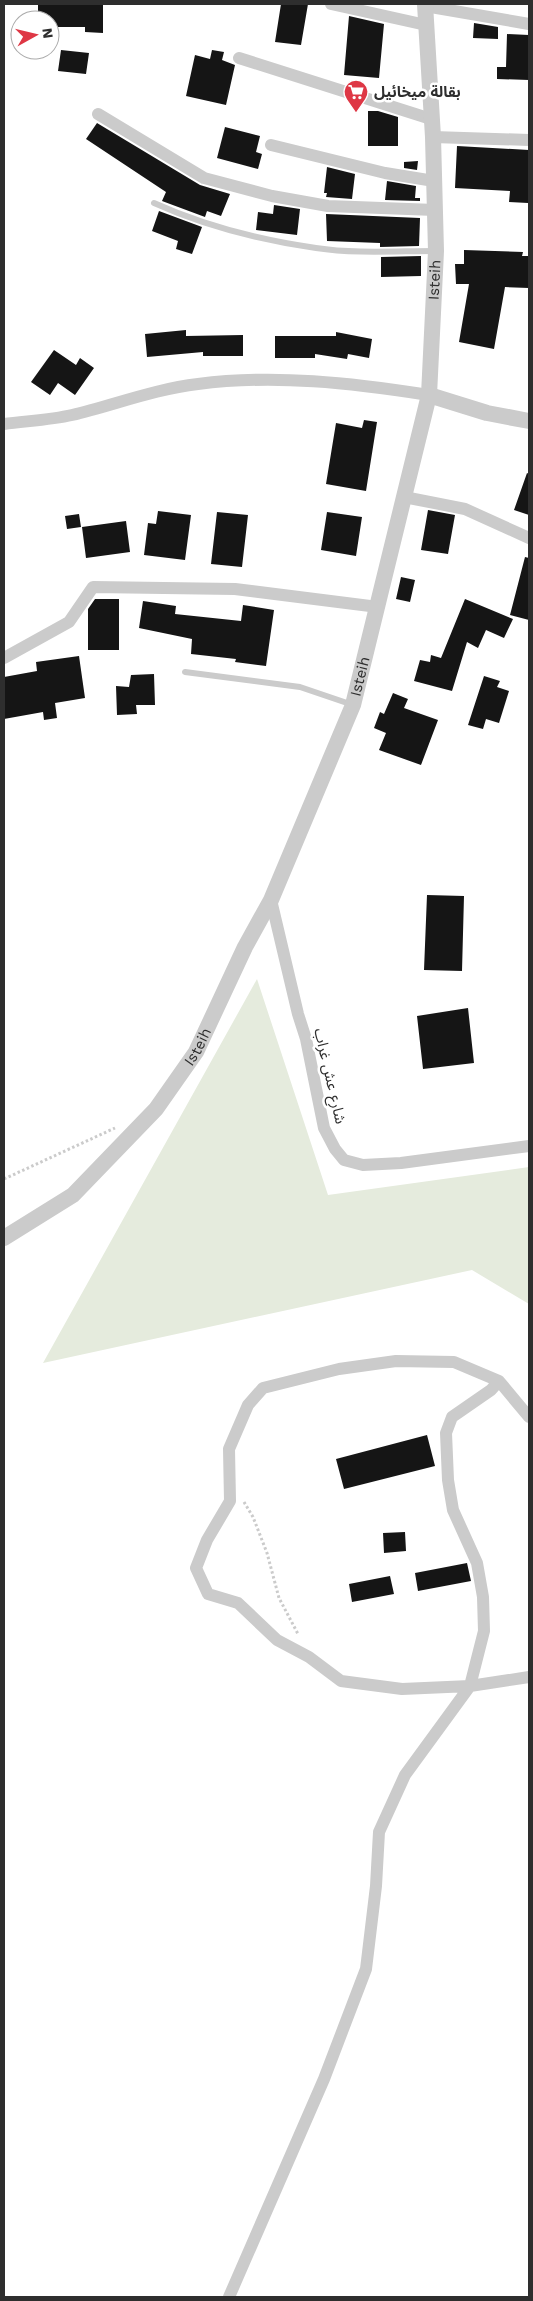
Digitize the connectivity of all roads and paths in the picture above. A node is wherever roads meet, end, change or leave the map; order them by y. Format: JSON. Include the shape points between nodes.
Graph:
{"nodes":[{"id":1,"x":331,"y":4,"type":"edge"},
{"id":2,"x":425,"y":5,"type":"edge"},
{"id":3,"x":529,"y":24,"type":"edge"},
{"id":4,"x":426,"y":25,"type":"junction"},
{"id":5,"x":239,"y":58,"type":"dead end"},
{"id":6,"x":98,"y":114,"type":"dead end"},
{"id":7,"x":431,"y":119,"type":"junction"},
{"id":8,"x":432,"y":137,"type":"junction"},
{"id":9,"x":529,"y":140,"type":"edge"},
{"id":10,"x":271,"y":145,"type":"dead end"},
{"id":11,"x":434,"y":181,"type":"junction"},
{"id":12,"x":154,"y":202,"type":"dead end"},
{"id":13,"x":435,"y":210,"type":"junction"},
{"id":14,"x":436,"y":251,"type":"junction"},
{"id":15,"x":429,"y":395,"type":"junction"},
{"id":16,"x":529,"y":421,"type":"edge"},
{"id":17,"x":4,"y":424,"type":"edge"},
{"id":18,"x":404,"y":497,"type":"junction"},
{"id":19,"x":529,"y":538,"type":"edge"},
{"id":20,"x":378,"y":607,"type":"junction"},
{"id":21,"x":4,"y":658,"type":"edge"},
{"id":22,"x":185,"y":672,"type":"dead end"},
{"id":23,"x":353,"y":705,"type":"junction"},
{"id":24,"x":271,"y":900,"type":"junction"},
{"id":25,"x":120,"y":1126,"type":"dead end"},
{"id":26,"x":529,"y":1146,"type":"edge"},
{"id":27,"x":4,"y":1178,"type":"edge"},
{"id":28,"x":4,"y":1238,"type":"edge"},
{"id":29,"x":500,"y":1381,"type":"junction"},
{"id":30,"x":529,"y":1417,"type":"edge"},
{"id":31,"x":242,"y":1498,"type":"dead end"},
{"id":32,"x":309,"y":1657,"type":"junction"},
{"id":33,"x":529,"y":1677,"type":"edge"},
{"id":34,"x":470,"y":1686,"type":"junction"},
{"id":35,"x":229,"y":2297,"type":"edge"}],
"edges":[{"from":1,"to":4,"type":"street"},
{"from":2,"to":3,"type":"street"},
{"from":2,"to":4,"type":"street","name":"Isteih"},
{"from":4,"to":7,"type":"street","name":"Isteih"},
{"from":5,"to":7,"type":"street"},
{"from":6,"to":13,"type":"street","via":[[204,178],[272,196],[328,206]]},
{"from":7,"to":8,"type":"street","name":"Isteih"},
{"from":8,"to":9,"type":"street"},
{"from":8,"to":11,"type":"street","name":"Isteih"},
{"from":10,"to":11,"type":"street","via":[[385,173]]},
{"from":11,"to":13,"type":"street","name":"Isteih"},
{"from":12,"to":14,"type":"lane","via":[[221,228],[317,248]]},
{"from":13,"to":14,"type":"street","name":"Isteih"},
{"from":14,"to":15,"type":"street","name":"Isteih"},
{"from":15,"to":16,"type":"street","via":[[487,413]]},
{"from":15,"to":17,"type":"street","via":[[362,384],[234,380],[149,394],[70,415]]},
{"from":15,"to":18,"type":"street","name":"Isteih"},
{"from":18,"to":19,"type":"street","via":[[465,508]]},
{"from":18,"to":20,"type":"street","name":"Isteih"},
{"from":20,"to":21,"type":"street","via":[[235,589],[93,587],[69,622]]},
{"from":20,"to":23,"type":"street","name":"Isteih"},
{"from":22,"to":23,"type":"lane","via":[[300,687]]},
{"from":23,"to":24,"type":"street","name":"Isteih"},
{"from":24,"to":26,"type":"street","name":"شارع عش غراب","via":[[306,1039],[324,1128],[344,1160],[362,1165],[401,1164]]},
{"from":24,"to":28,"type":"street","name":"Isteih","via":[[196,1052],[156,1109],[73,1195]]},
{"from":25,"to":27,"type":"path"},
{"from":29,"to":30,"type":"street"},
{"from":29,"to":32,"type":"street","via":[[454,1362],[396,1361],[339,1369],[263,1388],[248,1406],[229,1449],[230,1501],[207,1540],[196,1568],[208,1594],[238,1603],[277,1640]]},
{"from":29,"to":34,"type":"street","via":[[452,1417],[446,1433],[453,1510],[477,1563],[483,1597],[484,1631]]},
{"from":31,"to":32,"type":"path","via":[[267,1554],[279,1598]]},
{"from":32,"to":34,"type":"street","via":[[340,1681],[402,1689]]},
{"from":33,"to":34,"type":"street"},
{"from":34,"to":35,"type":"street","via":[[405,1775],[379,1832],[366,1970],[324,2078]]}]}
